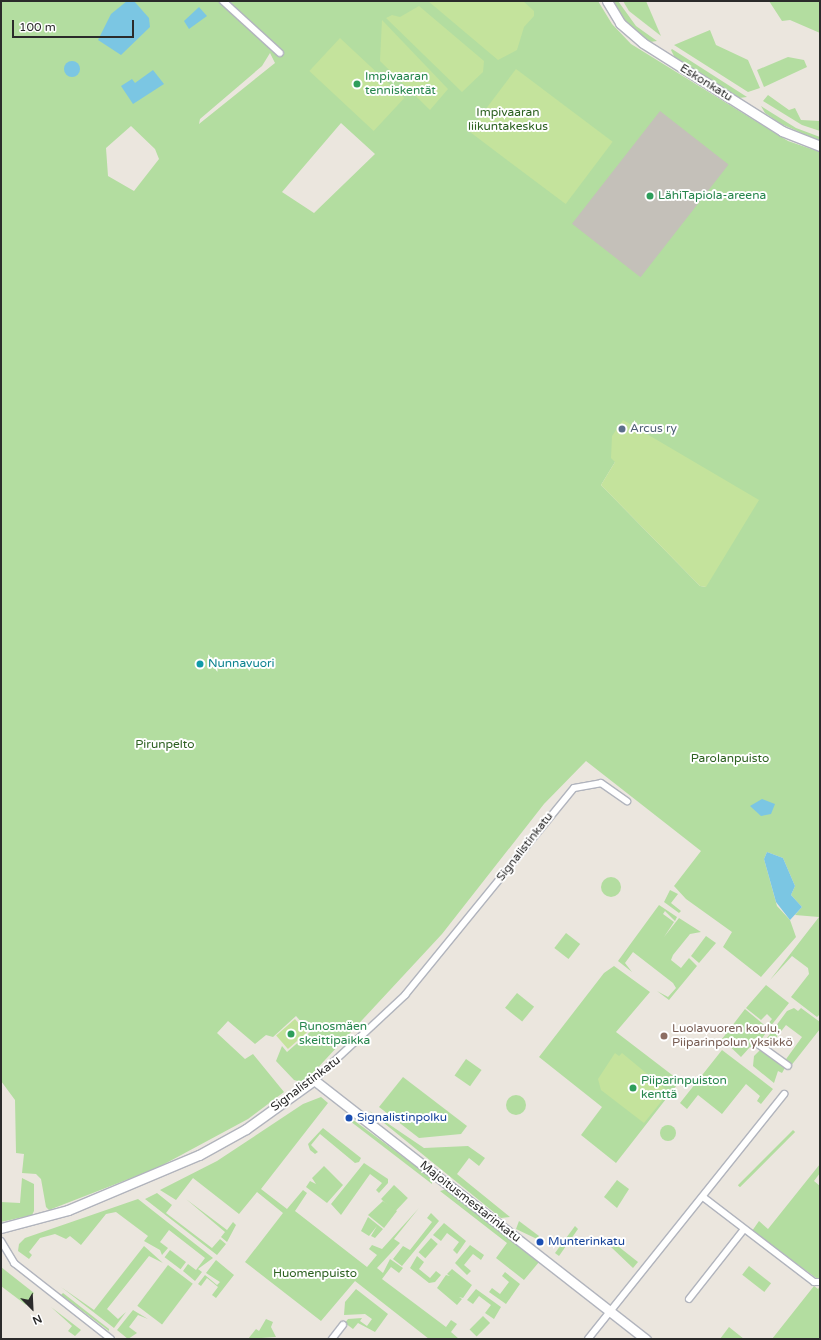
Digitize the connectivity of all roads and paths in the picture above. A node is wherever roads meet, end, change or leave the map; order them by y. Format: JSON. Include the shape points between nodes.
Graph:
{"nodes":[{"id":1,"x":223,"y":1,"type":"edge"},
{"id":2,"x":607,"y":1,"type":"edge"},
{"id":3,"x":280,"y":54,"type":"dead end"},
{"id":4,"x":820,"y":146,"type":"edge"},
{"id":5,"x":627,"y":801,"type":"dead end"},
{"id":6,"x":758,"y":1044,"type":"dead end"},
{"id":7,"x":788,"y":1066,"type":"dead end"},
{"id":8,"x":314,"y":1080,"type":"junction"},
{"id":9,"x":784,"y":1094,"type":"dead end"},
{"id":10,"x":703,"y":1197,"type":"junction"},
{"id":11,"x":1,"y":1228,"type":"edge"},
{"id":12,"x":744,"y":1229,"type":"junction"},
{"id":13,"x":1,"y":1241,"type":"edge"},
{"id":14,"x":820,"y":1282,"type":"edge"},
{"id":15,"x":689,"y":1299,"type":"dead end"},
{"id":16,"x":610,"y":1311,"type":"junction"},
{"id":17,"x":343,"y":1325,"type":"dead end"},
{"id":18,"x":111,"y":1339,"type":"edge"},
{"id":19,"x":332,"y":1339,"type":"edge"},
{"id":20,"x":588,"y":1339,"type":"edge"},
{"id":21,"x":646,"y":1339,"type":"edge"}],
"edges":[{"from":1,"to":3,"type":"street"},
{"from":2,"to":4,"type":"street","name":"Eskonkatu","via":[[620,23],[643,43],[782,131]]},
{"from":5,"to":8,"type":"street","name":"Signalistinkatu","via":[[601,783],[591,782],[574,788],[405,995]]},
{"from":6,"to":7,"type":"street"},
{"from":8,"to":11,"type":"street","name":"Signalistinkatu","via":[[246,1129],[182,1163],[68,1210]]},
{"from":8,"to":16,"type":"street","name":"Majoitusmestarinkatu"},
{"from":9,"to":10,"type":"street"},
{"from":10,"to":12,"type":"street"},
{"from":10,"to":16,"type":"street"},
{"from":12,"to":14,"type":"street","via":[[814,1282]]},
{"from":12,"to":15,"type":"street"},
{"from":13,"to":18,"type":"street","via":[[14,1263]]},
{"from":16,"to":20,"type":"street"},
{"from":16,"to":21,"type":"street","name":"Majoitusmestarinkatu"},
{"from":17,"to":19,"type":"street"}]}
